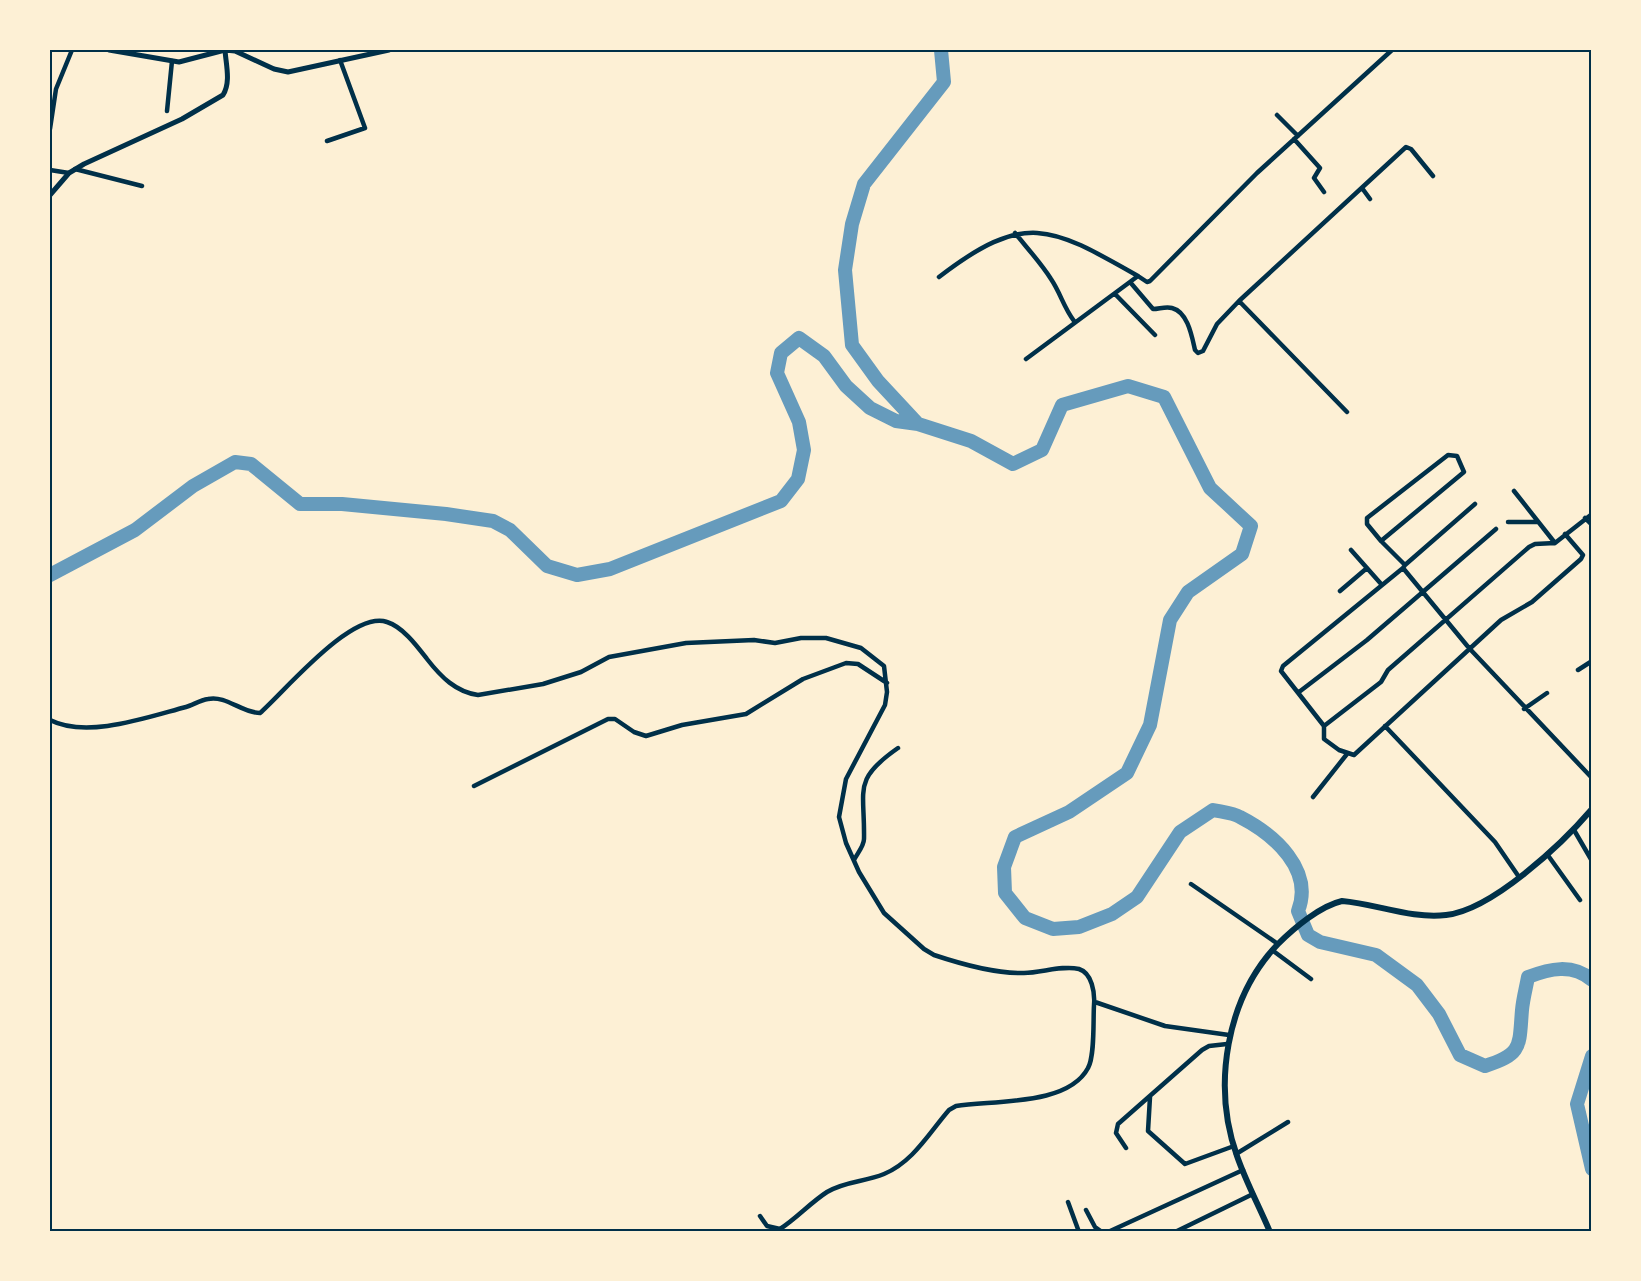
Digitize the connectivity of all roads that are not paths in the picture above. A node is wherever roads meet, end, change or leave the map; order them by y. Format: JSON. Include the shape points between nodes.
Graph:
{"nodes":[{"id":1,"x":72,"y":50,"type":"edge"},
{"id":2,"x":109,"y":50,"type":"edge"},
{"id":3,"x":225,"y":50,"type":"edge"},
{"id":4,"x":389,"y":50,"type":"edge"},
{"id":5,"x":1391,"y":50,"type":"edge"},
{"id":6,"x":340,"y":60,"type":"junction"},
{"id":7,"x":172,"y":62,"type":"junction"},
{"id":8,"x":167,"y":111,"type":"dead end"},
{"id":9,"x":1277,"y":115,"type":"dead end"},
{"id":10,"x":50,"y":129,"type":"edge"},
{"id":11,"x":1296,"y":137,"type":"junction"},
{"id":12,"x":327,"y":141,"type":"dead end"},
{"id":13,"x":50,"y":170,"type":"edge"},
{"id":14,"x":72,"y":171,"type":"junction"},
{"id":15,"x":1433,"y":176,"type":"dead end"},
{"id":16,"x":142,"y":186,"type":"dead end"},
{"id":17,"x":1362,"y":188,"type":"junction"},
{"id":18,"x":1324,"y":192,"type":"dead end"},
{"id":19,"x":50,"y":195,"type":"edge"},
{"id":20,"x":1370,"y":199,"type":"dead end"},
{"id":21,"x":1015,"y":233,"type":"junction"},
{"id":22,"x":1138,"y":276,"type":"junction"},
{"id":23,"x":939,"y":277,"type":"dead end"},
{"id":24,"x":1130,"y":282,"type":"junction"},
{"id":25,"x":1115,"y":294,"type":"junction"},
{"id":26,"x":1239,"y":300,"type":"junction"},
{"id":27,"x":1074,"y":321,"type":"junction"},
{"id":28,"x":1155,"y":335,"type":"dead end"},
{"id":29,"x":1026,"y":359,"type":"dead end"},
{"id":30,"x":1347,"y":412,"type":"dead end"},
{"id":31,"x":1514,"y":491,"type":"dead end"},
{"id":32,"x":1475,"y":504,"type":"dead end"},
{"id":33,"x":1592,"y":514,"type":"edge"},
{"id":34,"x":1586,"y":518,"type":"junction"},
{"id":35,"x":1508,"y":522,"type":"dead end"},
{"id":36,"x":1538,"y":522,"type":"junction"},
{"id":37,"x":1592,"y":525,"type":"edge"},
{"id":38,"x":1496,"y":529,"type":"dead end"},
{"id":39,"x":1565,"y":534,"type":"junction"},
{"id":40,"x":1381,"y":541,"type":"junction"},
{"id":41,"x":1555,"y":543,"type":"junction"},
{"id":42,"x":1352,"y":550,"type":"dead end"},
{"id":43,"x":1404,"y":567,"type":"junction"},
{"id":44,"x":1367,"y":568,"type":"junction"},
{"id":45,"x":1382,"y":585,"type":"junction"},
{"id":46,"x":1340,"y":591,"type":"dead end"},
{"id":47,"x":1424,"y":592,"type":"junction"},
{"id":48,"x":1447,"y":620,"type":"junction"},
{"id":49,"x":1469,"y":648,"type":"junction"},
{"id":50,"x":1592,"y":661,"type":"edge"},
{"id":51,"x":1578,"y":670,"type":"dead end"},
{"id":52,"x":887,"y":683,"type":"junction"},
{"id":53,"x":1299,"y":692,"type":"junction"},
{"id":54,"x":1547,"y":693,"type":"dead end"},
{"id":55,"x":1524,"y":709,"type":"junction"},
{"id":56,"x":50,"y":720,"type":"edge"},
{"id":57,"x":1324,"y":726,"type":"junction"},
{"id":58,"x":1385,"y":726,"type":"junction"},
{"id":59,"x":898,"y":748,"type":"dead end"},
{"id":60,"x":1347,"y":754,"type":"junction"},
{"id":61,"x":1592,"y":778,"type":"edge"},
{"id":62,"x":474,"y":786,"type":"dead end"},
{"id":63,"x":1313,"y":797,"type":"dead end"},
{"id":64,"x":1592,"y":809,"type":"edge"},
{"id":65,"x":1574,"y":830,"type":"junction"},
{"id":66,"x":1547,"y":854,"type":"junction"},
{"id":67,"x":854,"y":860,"type":"junction"},
{"id":68,"x":1592,"y":861,"type":"edge"},
{"id":69,"x":1519,"y":877,"type":"junction"},
{"id":70,"x":1191,"y":884,"type":"dead end"},
{"id":71,"x":1580,"y":900,"type":"dead end"},
{"id":72,"x":1278,"y":944,"type":"junction"},
{"id":73,"x":1272,"y":950,"type":"junction"},
{"id":74,"x":1311,"y":979,"type":"dead end"},
{"id":75,"x":1095,"y":1002,"type":"junction"},
{"id":76,"x":1229,"y":1035,"type":"junction"},
{"id":77,"x":1227,"y":1044,"type":"junction"},
{"id":78,"x":1150,"y":1097,"type":"junction"},
{"id":79,"x":1288,"y":1122,"type":"dead end"},
{"id":80,"x":1234,"y":1146,"type":"junction"},
{"id":81,"x":1126,"y":1148,"type":"dead end"},
{"id":82,"x":1236,"y":1154,"type":"junction"},
{"id":83,"x":1243,"y":1170,"type":"junction"},
{"id":84,"x":1253,"y":1194,"type":"junction"},
{"id":85,"x":1068,"y":1202,"type":"dead end"},
{"id":86,"x":1086,"y":1210,"type":"dead end"},
{"id":87,"x":760,"y":1216,"type":"dead end"},
{"id":88,"x":1079,"y":1232,"type":"edge"},
{"id":89,"x":1102,"y":1232,"type":"edge"},
{"id":90,"x":1108,"y":1232,"type":"edge"},
{"id":91,"x":1175,"y":1232,"type":"edge"},
{"id":92,"x":1270,"y":1232,"type":"edge"}],
"edges":[{"from":1,"to":10,"type":"street","via":[[56,89]]},
{"from":2,"to":7,"type":"street"},
{"from":3,"to":6,"type":"street","via":[[244,53],[288,72]]},
{"from":3,"to":7,"type":"street"},
{"from":3,"to":14,"type":"street","via":[[227,89],[216,101]]},
{"from":4,"to":6,"type":"street"},
{"from":5,"to":11,"type":"street"},
{"from":6,"to":12,"type":"street","via":[[365,128]]},
{"from":7,"to":8,"type":"street"},
{"from":9,"to":11,"type":"street"},
{"from":11,"to":18,"type":"street","via":[[1320,168],[1314,178]]},
{"from":11,"to":22,"type":"street","via":[[1155,276],[1147,282]]},
{"from":13,"to":14,"type":"street"},
{"from":14,"to":16,"type":"street"},
{"from":14,"to":19,"type":"street"},
{"from":15,"to":17,"type":"street","via":[[1406,147]]},
{"from":17,"to":20,"type":"street"},
{"from":17,"to":26,"type":"street"},
{"from":21,"to":22,"type":"street","via":[[1053,234]]},
{"from":21,"to":23,"type":"street","via":[[986,243]]},
{"from":21,"to":27,"type":"street","via":[[1050,277],[1060,302]]},
{"from":22,"to":24,"type":"street"},
{"from":24,"to":25,"type":"street"},
{"from":24,"to":26,"type":"street","via":[[1153,309],[1172,307],[1179,312],[1187,322],[1198,353]]},
{"from":25,"to":27,"type":"street"},
{"from":25,"to":28,"type":"street"},
{"from":26,"to":30,"type":"street"},
{"from":27,"to":29,"type":"street"},
{"from":31,"to":36,"type":"street"},
{"from":32,"to":43,"type":"street"},
{"from":33,"to":34,"type":"street"},
{"from":34,"to":37,"type":"street"},
{"from":34,"to":39,"type":"street"},
{"from":35,"to":36,"type":"street"},
{"from":36,"to":41,"type":"street"},
{"from":38,"to":47,"type":"street"},
{"from":39,"to":41,"type":"street"},
{"from":39,"to":49,"type":"street","via":[[1583,557],[1532,602],[1501,620]]},
{"from":40,"to":40,"type":"street","via":[[1464,472],[1457,456],[1448,455],[1367,518],[1367,524]]},
{"from":40,"to":43,"type":"street"},
{"from":41,"to":48,"type":"street","via":[[1529,548]]},
{"from":42,"to":44,"type":"street"},
{"from":43,"to":45,"type":"street"},
{"from":43,"to":47,"type":"street"},
{"from":44,"to":45,"type":"street"},
{"from":44,"to":46,"type":"street"},
{"from":45,"to":53,"type":"street","via":[[1283,666],[1281,671]]},
{"from":47,"to":48,"type":"street"},
{"from":47,"to":53,"type":"street"},
{"from":48,"to":49,"type":"street"},
{"from":48,"to":57,"type":"street","via":[[1388,670],[1381,682]]},
{"from":49,"to":55,"type":"street"},
{"from":49,"to":58,"type":"street"},
{"from":50,"to":51,"type":"street"},
{"from":52,"to":56,"type":"street","via":[[884,666],[861,648],[826,638],[801,638],[775,643],[754,640],[663,646],[609,657],[581,672],[543,684],[478,695],[444,679],[400,630],[381,621],[354,627],[331,644],[260,713],[250,713],[220,699],[207,699],[111,726],[67,725]]},
{"from":52,"to":62,"type":"street","via":[[858,664],[846,663],[803,679],[746,714],[682,725],[646,736],[615,718],[608,719]]},
{"from":52,"to":67,"type":"street","via":[[885,705],[855,758],[841,801],[839,817]]},
{"from":53,"to":57,"type":"street"},
{"from":54,"to":55,"type":"street"},
{"from":55,"to":61,"type":"street"},
{"from":57,"to":60,"type":"street","via":[[1324,739]]},
{"from":58,"to":60,"type":"street","via":[[1362,751]]},
{"from":58,"to":69,"type":"street","via":[[1495,842]]},
{"from":59,"to":67,"type":"street","via":[[875,765],[864,784],[864,839]]},
{"from":60,"to":63,"type":"street"},
{"from":64,"to":65,"type":"main road"},
{"from":65,"to":66,"type":"main road"},
{"from":65,"to":68,"type":"street"},
{"from":66,"to":69,"type":"main road"},
{"from":66,"to":71,"type":"street"},
{"from":67,"to":75,"type":"street","via":[[884,913],[924,949],[957,962],[1011,973],[1080,969],[1090,978]]},
{"from":69,"to":72,"type":"main road","via":[[1465,912],[1445,915],[1425,916],[1342,901],[1333,903]]},
{"from":70,"to":72,"type":"street"},
{"from":72,"to":73,"type":"main road"},
{"from":73,"to":74,"type":"street"},
{"from":73,"to":76,"type":"main road","via":[[1247,989]]},
{"from":75,"to":76,"type":"street","via":[[1165,1026]]},
{"from":75,"to":87,"type":"street","via":[[1089,1067],[1071,1088],[1034,1098],[956,1106],[896,1168],[847,1182],[826,1193],[780,1229],[767,1226]]},
{"from":76,"to":77,"type":"main road"},
{"from":77,"to":78,"type":"street","via":[[1202,1050]]},
{"from":77,"to":80,"type":"main road","via":[[1226,1083]]},
{"from":78,"to":80,"type":"street","via":[[1148,1131],[1185,1164]]},
{"from":78,"to":81,"type":"street","via":[[1118,1124],[1116,1133]]},
{"from":79,"to":82,"type":"street"},
{"from":80,"to":82,"type":"main road"},
{"from":82,"to":83,"type":"main road"},
{"from":83,"to":84,"type":"main road"},
{"from":83,"to":90,"type":"street"},
{"from":84,"to":91,"type":"street"},
{"from":84,"to":92,"type":"main road"},
{"from":85,"to":88,"type":"street"},
{"from":86,"to":89,"type":"street"}]}
